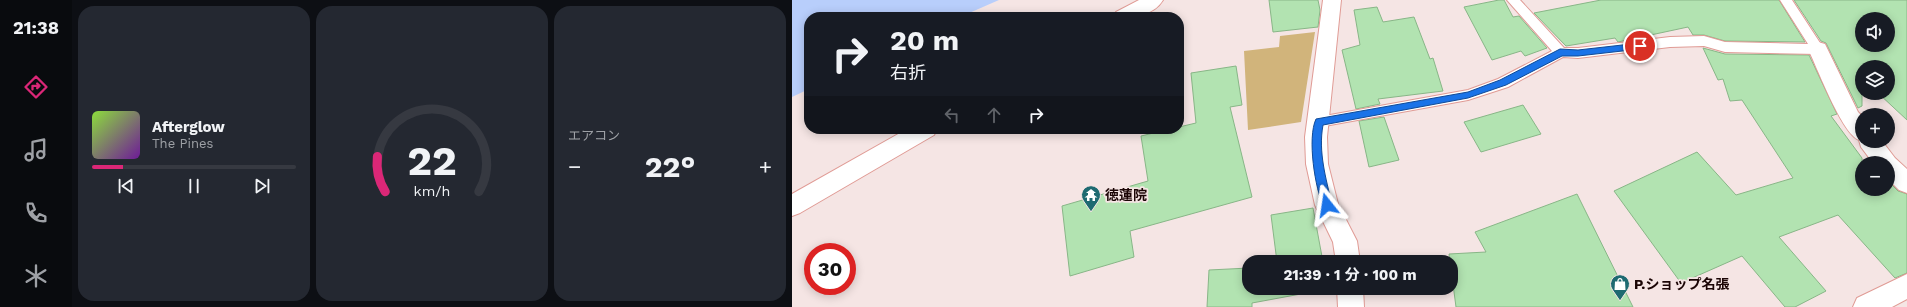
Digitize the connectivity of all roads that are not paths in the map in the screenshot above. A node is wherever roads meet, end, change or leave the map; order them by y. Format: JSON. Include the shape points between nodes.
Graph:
{"nodes":[{"id":1,"x":1154,"y":0,"type":"edge"},
{"id":2,"x":1332,"y":0,"type":"edge"},
{"id":3,"x":1513,"y":0,"type":"edge"},
{"id":4,"x":1786,"y":0,"type":"edge"},
{"id":5,"x":1132,"y":12,"type":"edge"},
{"id":6,"x":1818,"y":49,"type":"junction"},
{"id":7,"x":1560,"y":52,"type":"junction"},
{"id":8,"x":1319,"y":122,"type":"junction"},
{"id":9,"x":1855,"y":123,"type":"edge"},
{"id":10,"x":917,"y":134,"type":"edge"},
{"id":11,"x":1874,"y":148,"type":"edge"},
{"id":12,"x":1881,"y":156,"type":"edge"},
{"id":13,"x":1895,"y":172,"type":"edge"},
{"id":14,"x":1907,"y":183,"type":"edge"},
{"id":15,"x":792,"y":206,"type":"edge"},
{"id":16,"x":1347,"y":255,"type":"edge"},
{"id":17,"x":1907,"y":286,"type":"edge"},
{"id":18,"x":1351,"y":295,"type":"edge"},
{"id":19,"x":1352,"y":307,"type":"edge"},
{"id":20,"x":1866,"y":307,"type":"edge"}],
"edges":[{"from":1,"to":5,"type":"street"},
{"from":2,"to":8,"type":"street"},
{"from":3,"to":7,"type":"lane"},
{"from":4,"to":6,"type":"lane"},
{"from":6,"to":7,"type":"lane","via":[[1724,47],[1704,40],[1578,53]]},
{"from":6,"to":9,"type":"street"},
{"from":7,"to":8,"type":"lane","via":[[1503,82],[1468,95]]},
{"from":8,"to":16,"type":"street","via":[[1316,137],[1321,185],[1327,205],[1345,241]]},
{"from":10,"to":15,"type":"street"},
{"from":11,"to":12,"type":"street"},
{"from":13,"to":14,"type":"street"},
{"from":17,"to":20,"type":"street"},
{"from":18,"to":19,"type":"street"}]}
